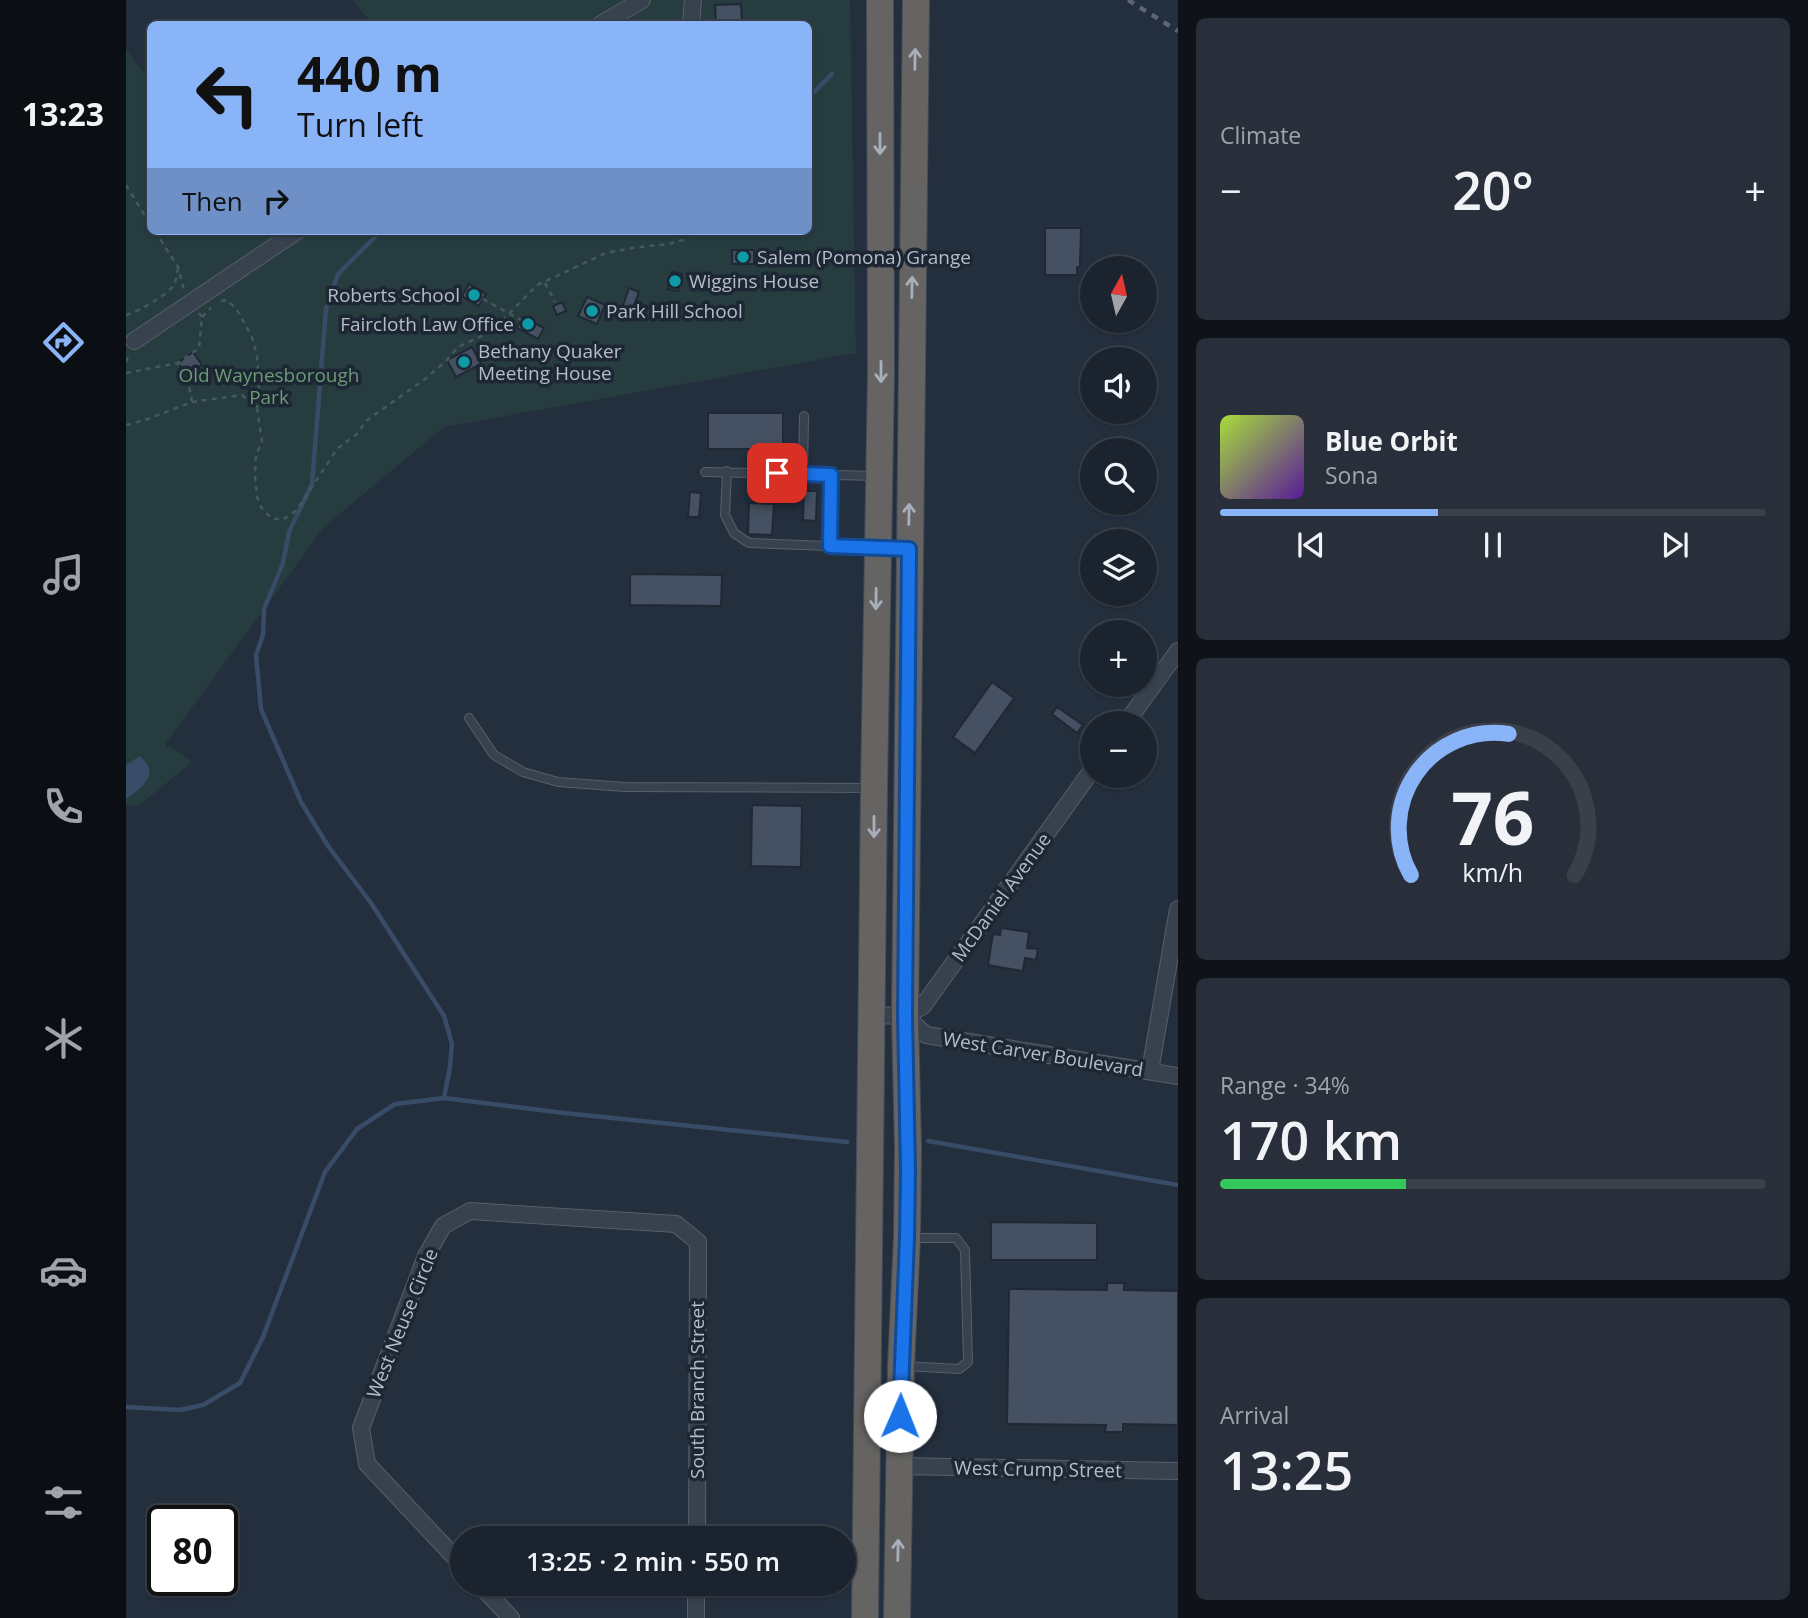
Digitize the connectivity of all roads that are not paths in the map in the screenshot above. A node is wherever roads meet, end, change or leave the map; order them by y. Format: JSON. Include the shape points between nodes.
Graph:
{"nodes":[{"id":1,"x":642,"y":0,"type":"edge"},
{"id":2,"x":693,"y":0,"type":"edge"},
{"id":3,"x":880,"y":0,"type":"edge"},
{"id":4,"x":916,"y":0,"type":"edge"},
{"id":5,"x":606,"y":21,"type":"edge"},
{"id":6,"x":691,"y":21,"type":"edge"},
{"id":7,"x":290,"y":235,"type":"edge"},
{"id":8,"x":134,"y":341,"type":"dead end"},
{"id":9,"x":804,"y":416,"type":"dead end"},
{"id":10,"x":727,"y":471,"type":"junction"},
{"id":11,"x":705,"y":472,"type":"dead end"},
{"id":12,"x":803,"y":473,"type":"junction"},
{"id":13,"x":831,"y":475,"type":"junction"},
{"id":14,"x":880,"y":476,"type":"junction"},
{"id":15,"x":830,"y":546,"type":"junction"},
{"id":16,"x":877,"y":548,"type":"junction"},
{"id":17,"x":909,"y":549,"type":"junction"},
{"id":18,"x":1178,"y":651,"type":"edge"},
{"id":19,"x":1135,"y":711,"type":"edge"},
{"id":20,"x":469,"y":718,"type":"dead end"},
{"id":21,"x":1080,"y":787,"type":"edge"},
{"id":22,"x":874,"y":788,"type":"junction"},
{"id":23,"x":1178,"y":909,"type":"edge"},
{"id":24,"x":872,"y":1015,"type":"junction"},
{"id":25,"x":905,"y":1016,"type":"junction"},
{"id":26,"x":1150,"y":1071,"type":"junction"},
{"id":27,"x":1178,"y":1076,"type":"edge"},
{"id":28,"x":907,"y":1238,"type":"junction"},
{"id":29,"x":698,"y":1242,"type":"joint"},
{"id":30,"x":901,"y":1366,"type":"junction"},
{"id":31,"x":899,"y":1466,"type":"junction"},
{"id":32,"x":1178,"y":1471,"type":"edge"},
{"id":33,"x":696,"y":1526,"type":"edge"},
{"id":34,"x":450,"y":1552,"type":"edge"},
{"id":35,"x":490,"y":1596,"type":"edge"},
{"id":36,"x":696,"y":1596,"type":"edge"},
{"id":37,"x":511,"y":1618,"type":"edge"},
{"id":38,"x":696,"y":1618,"type":"edge"},
{"id":39,"x":865,"y":1618,"type":"edge"},
{"id":40,"x":897,"y":1618,"type":"edge"}],
"edges":[{"from":1,"to":5,"type":"street"},
{"from":2,"to":6,"type":"street"},
{"from":3,"to":14,"type":"highway","one_way":true},
{"from":17,"to":4,"type":"highway","one_way":true},
{"from":7,"to":8,"type":"street"},
{"from":9,"to":12,"type":"lane"},
{"from":10,"to":11,"type":"lane"},
{"from":10,"to":12,"type":"lane"},
{"from":10,"to":15,"type":"lane","via":[[725,515],[734,533],[749,543]]},
{"from":12,"to":13,"type":"lane"},
{"from":13,"to":14,"type":"lane"},
{"from":13,"to":15,"type":"lane"},
{"from":14,"to":16,"type":"highway"},
{"from":15,"to":16,"type":"lane"},
{"from":16,"to":17,"type":"lane"},
{"from":16,"to":22,"type":"highway","one_way":true},
{"from":17,"to":25,"type":"highway"},
{"from":18,"to":19,"type":"street"},
{"from":20,"to":22,"type":"lane","via":[[494,755],[523,772],[558,782],[625,787]]},
{"from":21,"to":25,"type":"street","name":"McDaniel Avenue","via":[[923,1006]]},
{"from":22,"to":24,"type":"highway","one_way":true},
{"from":23,"to":26,"type":"street"},
{"from":24,"to":25,"type":"street"},
{"from":24,"to":39,"type":"highway"},
{"from":25,"to":26,"type":"street","name":"West Carver Boulevard","via":[[926,1035]]},
{"from":25,"to":28,"type":"highway"},
{"from":26,"to":27,"type":"street","name":"West Carver Boulevard"},
{"from":28,"to":30,"type":"highway"},
{"from":28,"to":30,"type":"lane","via":[[956,1238],[965,1250],[968,1362],[959,1369]]},
{"from":29,"to":33,"type":"street","name":"South Branch Street"},
{"from":29,"to":34,"type":"street","name":"West Neuse Circle","via":[[676,1224],[539,1215],[470,1211],[443,1226],[426,1256],[361,1428],[367,1464]]},
{"from":30,"to":31,"type":"highway"},
{"from":31,"to":32,"type":"street","name":"West Crump Street"},
{"from":40,"to":31,"type":"highway","one_way":true},
{"from":35,"to":37,"type":"street"},
{"from":36,"to":38,"type":"street"}]}
